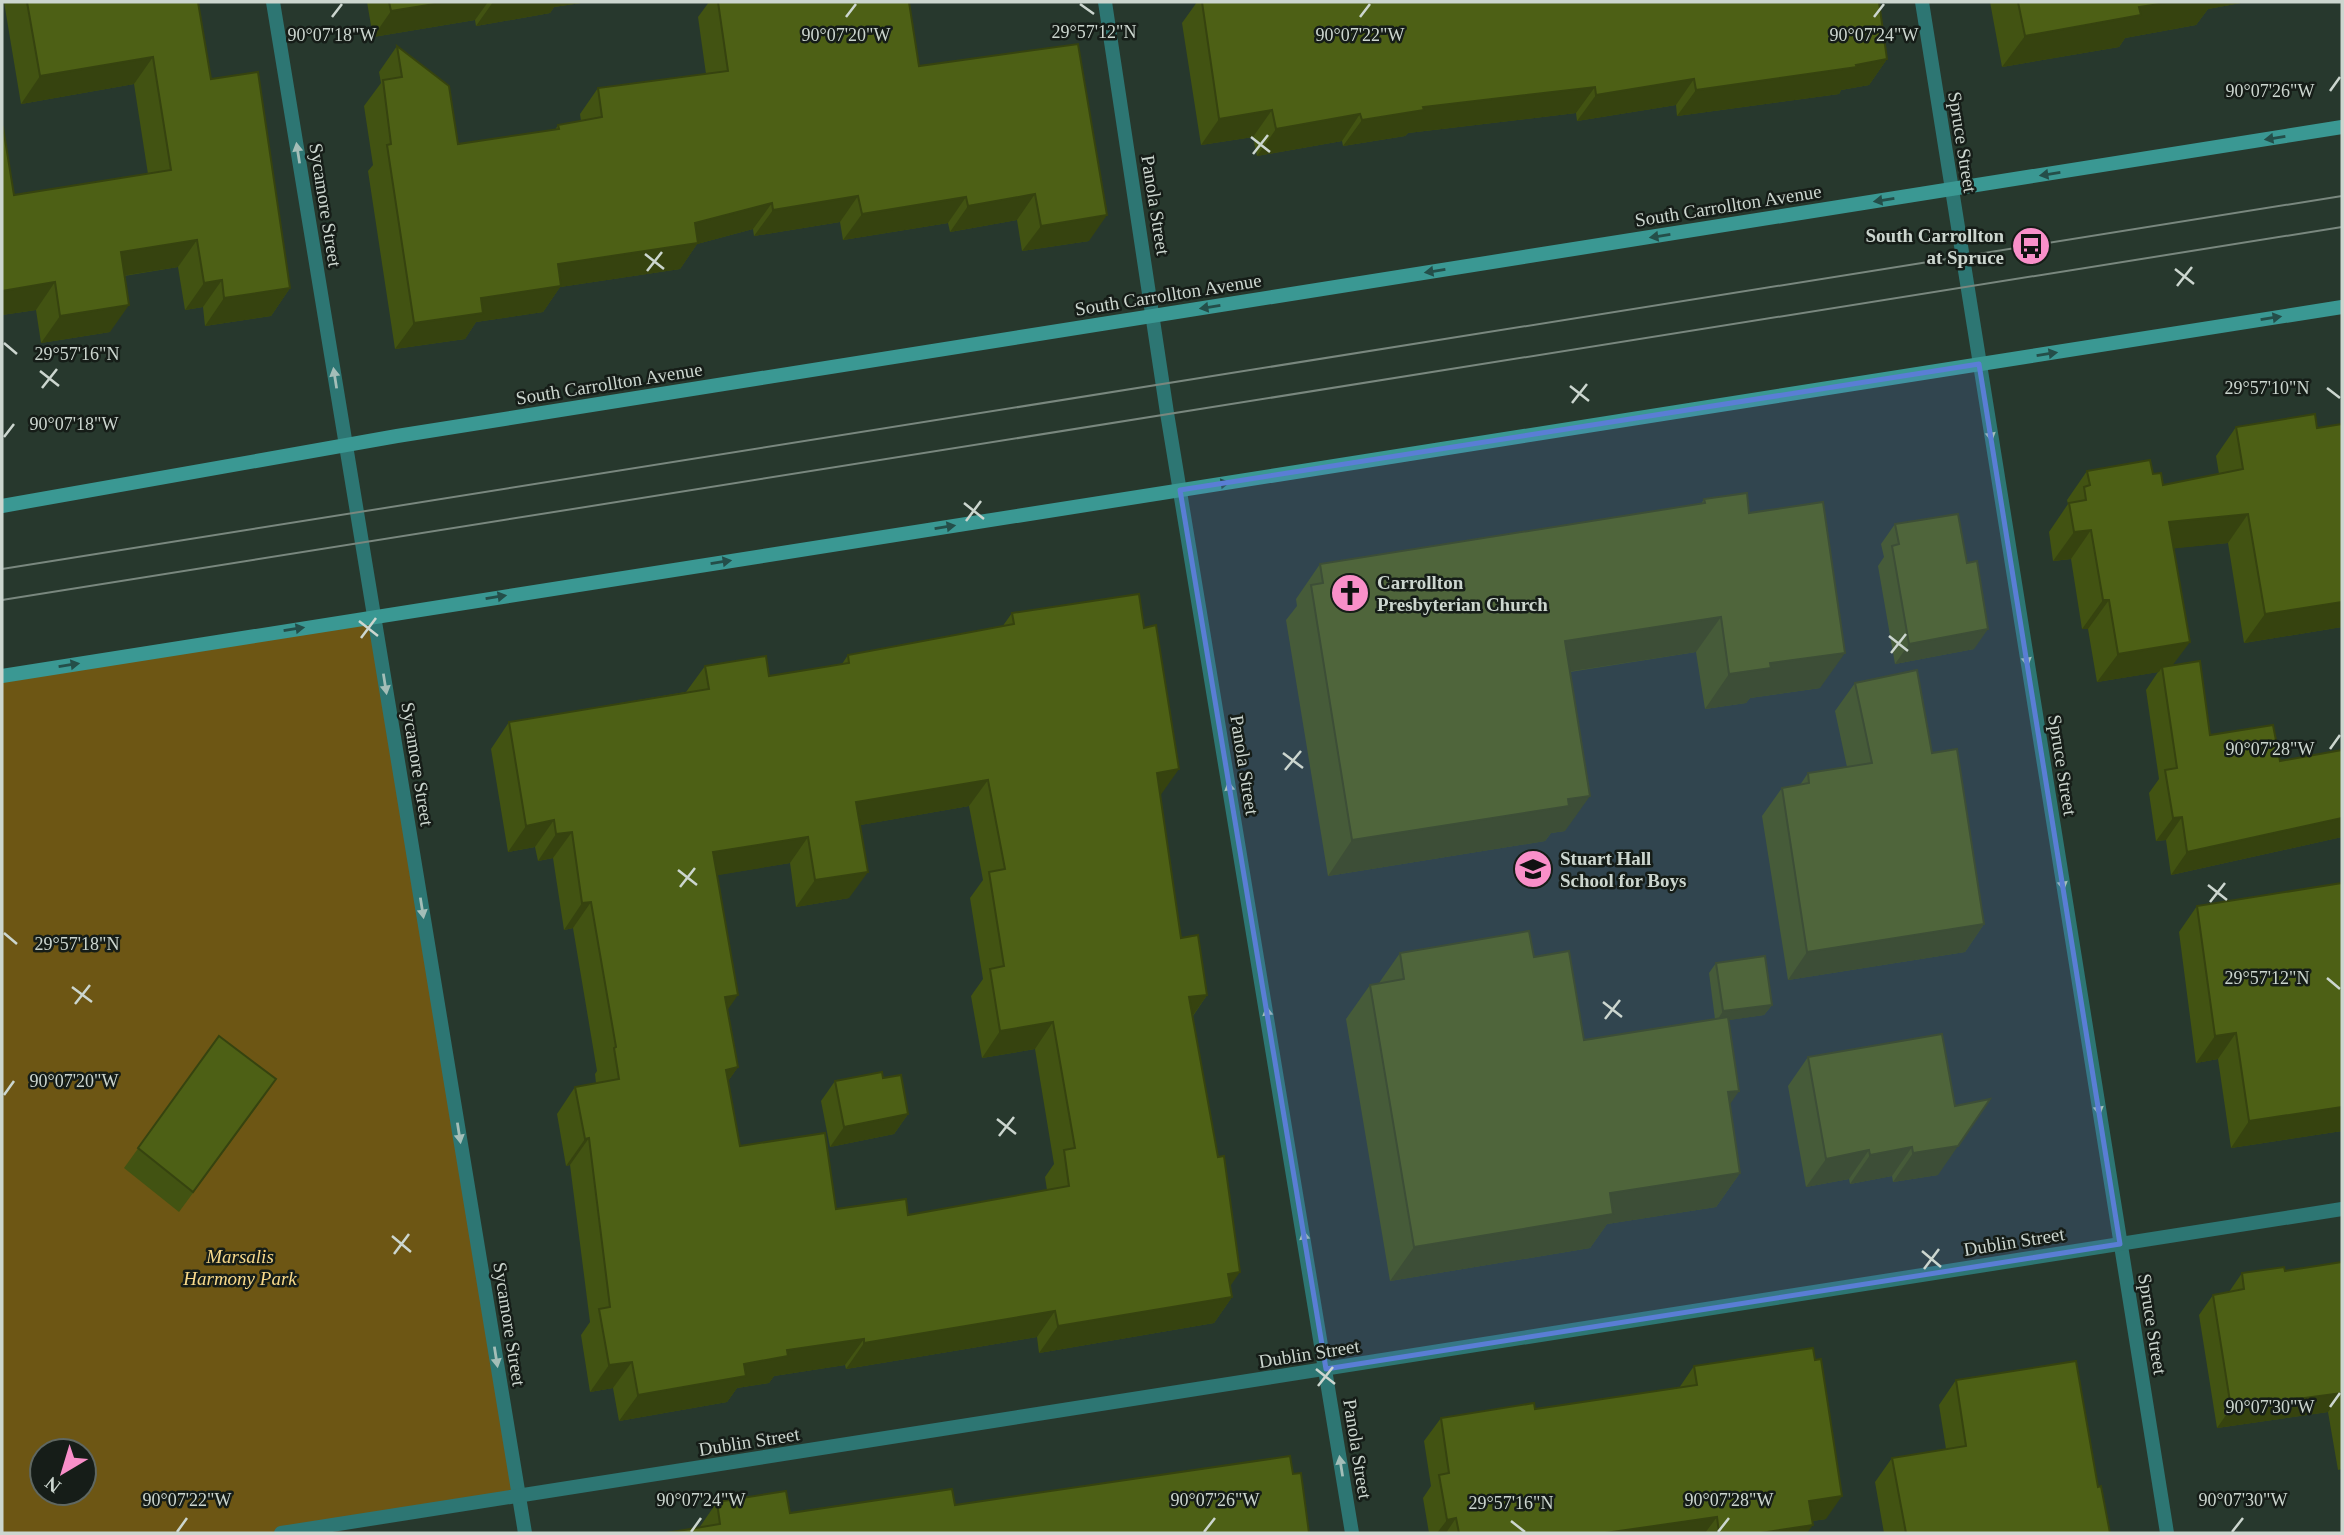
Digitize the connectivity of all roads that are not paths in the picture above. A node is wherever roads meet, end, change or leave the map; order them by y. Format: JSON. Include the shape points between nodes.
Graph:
{"nodes":[{"id":1,"x":273,"y":2,"type":"edge"},
{"id":2,"x":1105,"y":2,"type":"edge"},
{"id":3,"x":1922,"y":2,"type":"edge"},
{"id":4,"x":2342,"y":127,"type":"edge"},
{"id":5,"x":1952,"y":189,"type":"junction"},
{"id":6,"x":2342,"y":307,"type":"edge"},
{"id":7,"x":1154,"y":316,"type":"junction"},
{"id":8,"x":1979,"y":364,"type":"junction"},
{"id":9,"x":347,"y":445,"type":"junction"},
{"id":10,"x":1180,"y":490,"type":"junction"},
{"id":11,"x":2,"y":506,"type":"edge"},
{"id":12,"x":374,"y":617,"type":"junction"},
{"id":13,"x":2,"y":676,"type":"edge"},
{"id":14,"x":2342,"y":1209,"type":"edge"},
{"id":15,"x":2120,"y":1244,"type":"junction"},
{"id":16,"x":1326,"y":1369,"type":"junction"},
{"id":17,"x":519,"y":1497,"type":"junction"},
{"id":18,"x":281,"y":1533,"type":"edge"},
{"id":19,"x":525,"y":1533,"type":"edge"},
{"id":20,"x":1352,"y":1533,"type":"edge"},
{"id":21,"x":2167,"y":1533,"type":"edge"}],
"edges":[{"from":9,"to":1,"type":"street","name":"Sycamore Street","one_way":true},
{"from":2,"to":7,"type":"street","name":"Panola Street"},
{"from":3,"to":5,"type":"street","name":"Spruce Street"},
{"from":4,"to":5,"type":"main road","name":"South Carrollton Avenue","one_way":true},
{"from":5,"to":7,"type":"main road","name":"South Carrollton Avenue","one_way":true},
{"from":5,"to":8,"type":"street","name":"Spruce Street"},
{"from":8,"to":6,"type":"main road","one_way":true},
{"from":7,"to":9,"type":"main road","name":"South Carrollton Avenue"},
{"from":7,"to":10,"type":"street","name":"Panola Street"},
{"from":10,"to":8,"type":"main road","one_way":true},
{"from":8,"to":15,"type":"street","name":"Spruce Street","one_way":true},
{"from":9,"to":11,"type":"main road","name":"South Carrollton Avenue"},
{"from":9,"to":12,"type":"street","name":"Sycamore Street"},
{"from":12,"to":10,"type":"main road","one_way":true},
{"from":16,"to":10,"type":"street","name":"Panola Street","one_way":true},
{"from":13,"to":12,"type":"main road","one_way":true},
{"from":12,"to":17,"type":"street","name":"Sycamore Street","one_way":true},
{"from":14,"to":15,"type":"street","name":"Dublin Street"},
{"from":15,"to":16,"type":"street","name":"Dublin Street"},
{"from":15,"to":21,"type":"street","name":"Spruce Street"},
{"from":16,"to":17,"type":"street","name":"Dublin Street"},
{"from":20,"to":16,"type":"street","name":"Panola Street","one_way":true},
{"from":17,"to":18,"type":"street","name":"Dublin Street"},
{"from":17,"to":19,"type":"street","name":"Sycamore Street"}]}
